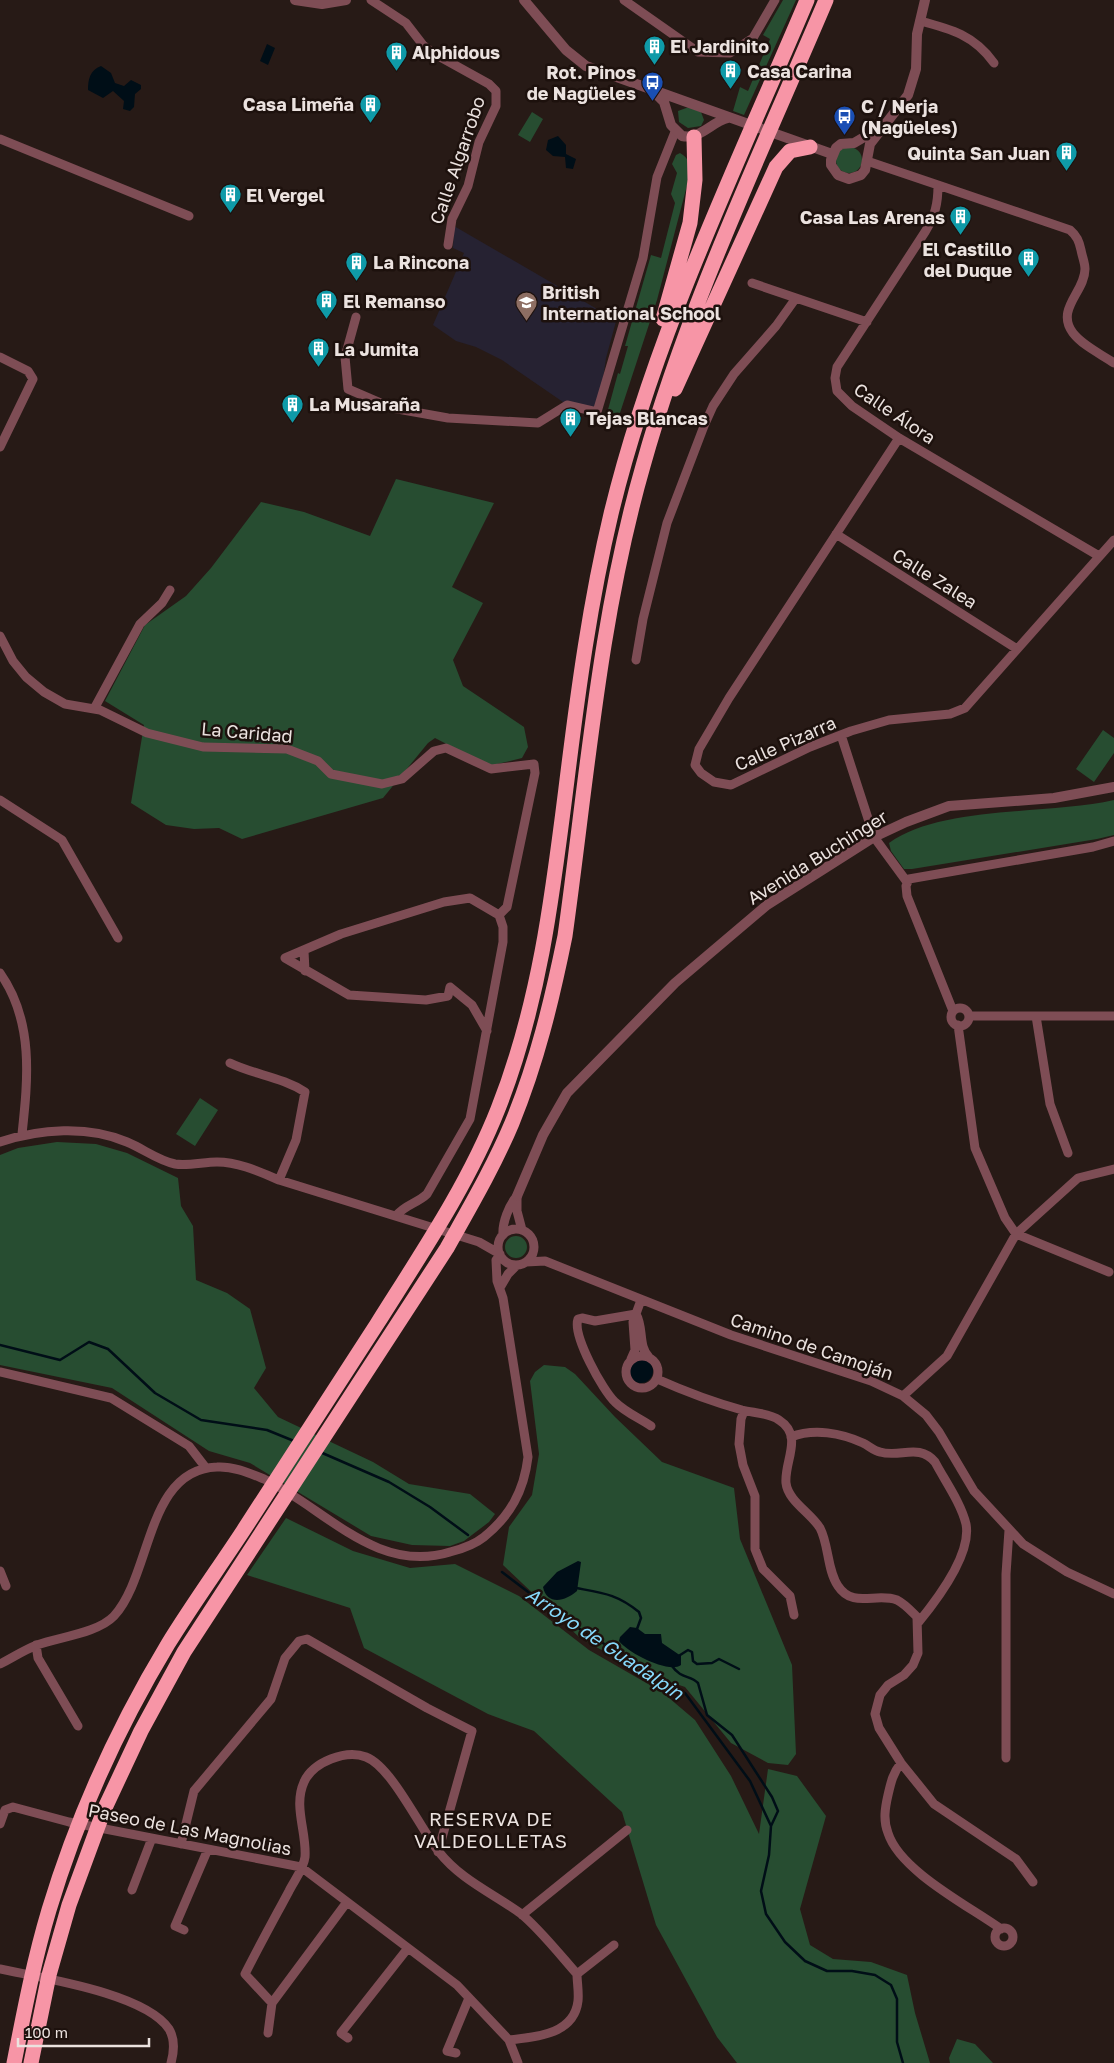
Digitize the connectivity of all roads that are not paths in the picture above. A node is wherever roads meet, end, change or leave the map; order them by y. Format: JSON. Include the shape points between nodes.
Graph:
{"nodes":[{"id":1,"x":295,"y":0,"type":"edge"},
{"id":2,"x":346,"y":0,"type":"edge"},
{"id":3,"x":371,"y":0,"type":"edge"},
{"id":4,"x":524,"y":0,"type":"edge"},
{"id":5,"x":624,"y":0,"type":"edge"},
{"id":6,"x":775,"y":0,"type":"edge"},
{"id":7,"x":807,"y":0,"type":"edge"},
{"id":8,"x":826,"y":0,"type":"edge"},
{"id":9,"x":925,"y":0,"type":"edge"},
{"id":10,"x":920,"y":21,"type":"junction"},
{"id":11,"x":994,"y":62,"type":"dead end"},
{"id":12,"x":651,"y":88,"type":"junction"},
{"id":13,"x":689,"y":101,"type":"junction"},
{"id":14,"x":699,"y":105,"type":"junction"},
{"id":15,"x":669,"y":116,"type":"junction"},
{"id":16,"x":728,"y":118,"type":"junction"},
{"id":17,"x":883,"y":126,"type":"junction"},
{"id":18,"x":675,"y":132,"type":"junction"},
{"id":19,"x":699,"y":133,"type":"junction"},
{"id":20,"x":0,"y":140,"type":"edge"},
{"id":21,"x":854,"y":143,"type":"junction"},
{"id":22,"x":810,"y":147,"type":"junction"},
{"id":23,"x":832,"y":154,"type":"junction"},
{"id":24,"x":867,"y":159,"type":"junction"},
{"id":25,"x":938,"y":185,"type":"junction"},
{"id":26,"x":189,"y":216,"type":"dead end"},
{"id":27,"x":448,"y":245,"type":"dead end"},
{"id":28,"x":752,"y":283,"type":"dead end"},
{"id":29,"x":796,"y":298,"type":"junction"},
{"id":30,"x":356,"y":317,"type":"dead end"},
{"id":31,"x":866,"y":322,"type":"junction"},
{"id":32,"x":659,"y":354,"type":"junction"},
{"id":33,"x":0,"y":357,"type":"edge"},
{"id":34,"x":1114,"y":363,"type":"edge"},
{"id":35,"x":659,"y":412,"type":"junction"},
{"id":36,"x":899,"y":438,"type":"junction"},
{"id":37,"x":0,"y":447,"type":"edge"},
{"id":38,"x":836,"y":534,"type":"junction"},
{"id":39,"x":1114,"y":540,"type":"edge"},
{"id":40,"x":1100,"y":556,"type":"junction"},
{"id":41,"x":170,"y":590,"type":"dead end"},
{"id":42,"x":0,"y":636,"type":"edge"},
{"id":43,"x":1017,"y":649,"type":"junction"},
{"id":44,"x":636,"y":660,"type":"dead end"},
{"id":45,"x":94,"y":709,"type":"junction"},
{"id":46,"x":841,"y":735,"type":"junction"},
{"id":47,"x":1114,"y":787,"type":"edge"},
{"id":48,"x":0,"y":800,"type":"edge"},
{"id":49,"x":874,"y":837,"type":"junction"},
{"id":50,"x":1114,"y":841,"type":"edge"},
{"id":51,"x":907,"y":882,"type":"junction"},
{"id":52,"x":499,"y":915,"type":"junction"},
{"id":53,"x":118,"y":938,"type":"dead end"},
{"id":54,"x":304,"y":951,"type":"junction"},
{"id":55,"x":305,"y":971,"type":"junction"},
{"id":56,"x":0,"y":973,"type":"edge"},
{"id":57,"x":953,"y":1012,"type":"junction"},
{"id":58,"x":969,"y":1016,"type":"junction"},
{"id":59,"x":1036,"y":1016,"type":"junction"},
{"id":60,"x":1114,"y":1016,"type":"edge"},
{"id":61,"x":958,"y":1025,"type":"junction"},
{"id":62,"x":488,"y":1031,"type":"junction"},
{"id":63,"x":230,"y":1063,"type":"dead end"},
{"id":64,"x":22,"y":1134,"type":"junction"},
{"id":65,"x":0,"y":1142,"type":"edge"},
{"id":66,"x":1068,"y":1153,"type":"dead end"},
{"id":67,"x":1114,"y":1169,"type":"edge"},
{"id":68,"x":279,"y":1180,"type":"junction"},
{"id":69,"x":517,"y":1196,"type":"junction"},
{"id":70,"x":396,"y":1216,"type":"junction"},
{"id":71,"x":522,"y":1230,"type":"junction"},
{"id":72,"x":1016,"y":1234,"type":"junction"},
{"id":73,"x":502,"y":1236,"type":"junction"},
{"id":74,"x":479,"y":1242,"type":"junction"},
{"id":75,"x":534,"y":1247,"type":"junction"},
{"id":76,"x":500,"y":1255,"type":"junction"},
{"id":77,"x":546,"y":1261,"type":"junction"},
{"id":78,"x":521,"y":1264,"type":"junction"},
{"id":79,"x":1109,"y":1272,"type":"dead end"},
{"id":80,"x":501,"y":1286,"type":"junction"},
{"id":81,"x":641,"y":1300,"type":"junction"},
{"id":82,"x":636,"y":1314,"type":"junction"},
{"id":83,"x":649,"y":1357,"type":"junction"},
{"id":84,"x":631,"y":1360,"type":"junction"},
{"id":85,"x":0,"y":1372,"type":"edge"},
{"id":86,"x":657,"y":1379,"type":"junction"},
{"id":87,"x":903,"y":1396,"type":"junction"},
{"id":88,"x":744,"y":1411,"type":"junction"},
{"id":89,"x":651,"y":1426,"type":"dead end"},
{"id":90,"x":791,"y":1437,"type":"junction"},
{"id":91,"x":206,"y":1468,"type":"junction"},
{"id":92,"x":1009,"y":1530,"type":"junction"},
{"id":93,"x":0,"y":1571,"type":"edge"},
{"id":94,"x":6,"y":1586,"type":"dead end"},
{"id":95,"x":1114,"y":1594,"type":"edge"},
{"id":96,"x":794,"y":1615,"type":"dead end"},
{"id":97,"x":918,"y":1623,"type":"junction"},
{"id":98,"x":36,"y":1645,"type":"junction"},
{"id":99,"x":0,"y":1664,"type":"edge"},
{"id":100,"x":78,"y":1726,"type":"dead end"},
{"id":101,"x":1006,"y":1758,"type":"dead end"},
{"id":102,"x":901,"y":1763,"type":"junction"},
{"id":103,"x":0,"y":1824,"type":"edge"},
{"id":104,"x":628,"y":1830,"type":"dead end"},
{"id":105,"x":152,"y":1838,"type":"junction"},
{"id":106,"x":181,"y":1844,"type":"junction"},
{"id":107,"x":208,"y":1849,"type":"junction"},
{"id":108,"x":438,"y":1852,"type":"junction"},
{"id":109,"x":301,"y":1867,"type":"junction"},
{"id":110,"x":1033,"y":1882,"type":"dead end"},
{"id":111,"x":132,"y":1890,"type":"dead end"},
{"id":112,"x":347,"y":1902,"type":"junction"},
{"id":113,"x":522,"y":1915,"type":"junction"},
{"id":114,"x":1001,"y":1929,"type":"dead end"},
{"id":115,"x":184,"y":1930,"type":"dead end"},
{"id":116,"x":614,"y":1946,"type":"dead end"},
{"id":117,"x":408,"y":1948,"type":"junction"},
{"id":118,"x":0,"y":1969,"type":"edge"},
{"id":119,"x":577,"y":1974,"type":"junction"},
{"id":120,"x":470,"y":1998,"type":"junction"},
{"id":121,"x":272,"y":2003,"type":"junction"},
{"id":122,"x":268,"y":2033,"type":"dead end"},
{"id":123,"x":348,"y":2038,"type":"dead end"},
{"id":124,"x":509,"y":2040,"type":"junction"},
{"id":125,"x":456,"y":2053,"type":"dead end"},
{"id":126,"x":14,"y":2063,"type":"edge"},
{"id":127,"x":31,"y":2063,"type":"edge"},
{"id":128,"x":171,"y":2063,"type":"edge"},
{"id":129,"x":518,"y":2063,"type":"edge"}],
"edges":[{"from":1,"to":2,"type":"street","via":[[322,4]]},
{"from":3,"to":27,"type":"street","name":"Calle Algarrobo","via":[[406,23],[433,53],[496,90],[496,106],[478,142],[468,186],[452,219]]},
{"from":4,"to":12,"type":"street","via":[[580,62],[598,72]]},
{"from":5,"to":6,"type":"street","via":[[698,52],[730,53],[753,38]]},
{"from":7,"to":32,"type":"highway"},
{"from":8,"to":35,"type":"highway","via":[[700,298]]},
{"from":9,"to":10,"type":"street"},
{"from":10,"to":11,"type":"street","via":[[973,40]]},
{"from":10,"to":17,"type":"street","via":[[912,85],[902,105]]},
{"from":12,"to":13,"type":"street"},
{"from":12,"to":15,"type":"street","via":[[664,102]]},
{"from":13,"to":14,"type":"street"},
{"from":13,"to":15,"type":"street","via":[[678,104]]},
{"from":14,"to":16,"type":"street"},
{"from":14,"to":19,"type":"street","via":[[708,122]]},
{"from":15,"to":18,"type":"street"},
{"from":16,"to":19,"type":"street"},
{"from":16,"to":22,"type":"street"},
{"from":17,"to":21,"type":"street"},
{"from":17,"to":24,"type":"street","via":[[870,144]]},
{"from":18,"to":19,"type":"street","via":[[682,136]]},
{"from":18,"to":30,"type":"street","via":[[657,177],[643,258],[597,412],[567,405],[538,423],[448,418],[392,408],[348,389],[345,357]]},
{"from":19,"to":32,"type":"highway","via":[[690,224],[662,321]]},
{"from":20,"to":26,"type":"street"},
{"from":21,"to":23,"type":"street","via":[[841,144]]},
{"from":21,"to":24,"type":"street","via":[[860,146]]},
{"from":22,"to":23,"type":"street"},
{"from":22,"to":35,"type":"highway","via":[[790,151],[776,168],[677,386]]},
{"from":23,"to":24,"type":"street","via":[[831,165],[843,178],[861,175]]},
{"from":24,"to":25,"type":"street"},
{"from":25,"to":31,"type":"street","name":"Calle Álora","via":[[934,216]]},
{"from":25,"to":34,"type":"street","via":[[1075,234],[1085,269],[1068,306],[1069,324],[1081,342]]},
{"from":28,"to":29,"type":"street"},
{"from":29,"to":31,"type":"street"},
{"from":29,"to":44,"type":"street","via":[[734,374],[707,420],[667,523]]},
{"from":31,"to":36,"type":"street","name":"Calle Álora","via":[[837,367],[837,391],[852,406]]},
{"from":32,"to":126,"type":"highway","via":[[611,514],[590,612],[551,907],[538,981],[523,1040],[496,1115],[443,1220],[170,1642],[126,1720],[82,1817],[50,1907]]},
{"from":33,"to":37,"type":"street","via":[[28,372],[33,379]]},
{"from":35,"to":127,"type":"highway","via":[[628,521],[608,618],[565,936],[549,1014],[512,1122],[484,1182],[447,1248],[184,1652],[141,1730],[104,1810],[67,1914],[49,1975]]},
{"from":36,"to":38,"type":"street","name":"Calle Pizarra"},
{"from":36,"to":40,"type":"street","name":"Calle Álora"},
{"from":38,"to":43,"type":"street","name":"Calle Zalea"},
{"from":38,"to":46,"type":"street","name":"Calle Pizarra","via":[[729,698],[699,749],[695,765],[700,773],[714,782],[731,785]]},
{"from":39,"to":40,"type":"street","name":"Calle Pizarra"},
{"from":40,"to":43,"type":"street","name":"Calle Pizarra"},
{"from":41,"to":45,"type":"street","via":[[162,603],[140,624]]},
{"from":42,"to":45,"type":"street","name":"La Caridad","via":[[12,661],[44,692],[65,704]]},
{"from":43,"to":46,"type":"street","name":"Calle Pizarra","via":[[964,708],[950,714],[889,720]]},
{"from":45,"to":52,"type":"street","name":"La Caridad","via":[[147,733],[203,747],[287,750],[318,761],[330,774],[382,784],[402,779],[434,751],[446,748],[491,769],[534,764],[536,773],[507,907]]},
{"from":46,"to":49,"type":"street"},
{"from":47,"to":49,"type":"street","name":"Avenida Buchinger","via":[[1054,798],[949,806]]},
{"from":48,"to":53,"type":"street","via":[[62,840]]},
{"from":49,"to":51,"type":"street"},
{"from":49,"to":69,"type":"street","name":"Avenida Buchinger","via":[[766,904],[719,943],[634,1024],[562,1100],[530,1160]]},
{"from":50,"to":51,"type":"street","via":[[917,876]]},
{"from":51,"to":57,"type":"street","via":[[907,896]]},
{"from":52,"to":54,"type":"street","via":[[470,898],[444,902],[341,934]]},
{"from":52,"to":62,"type":"street","via":[[504,942]]},
{"from":54,"to":55,"type":"street"},
{"from":54,"to":55,"type":"street","via":[[286,958]]},
{"from":55,"to":62,"type":"street","via":[[349,995],[426,1000],[448,996],[450,988],[472,1005]]},
{"from":56,"to":64,"type":"street","via":[[13,996],[24,1030],[28,1080]]},
{"from":57,"to":58,"type":"street","via":[[962,1009]]},
{"from":57,"to":61,"type":"street","via":[[951,1018]]},
{"from":58,"to":59,"type":"street"},
{"from":58,"to":61,"type":"street","via":[[967,1022]]},
{"from":59,"to":60,"type":"street"},
{"from":59,"to":66,"type":"street","via":[[1050,1104]]},
{"from":61,"to":72,"type":"street","via":[[975,1148],[1005,1218]]},
{"from":62,"to":70,"type":"street","via":[[473,1106],[464,1130],[427,1194]]},
{"from":63,"to":68,"type":"street","via":[[248,1072],[292,1084],[305,1092],[296,1140]]},
{"from":64,"to":65,"type":"street"},
{"from":64,"to":68,"type":"street","via":[[95,1133],[125,1141],[160,1160],[178,1164],[220,1162],[249,1168]]},
{"from":67,"to":72,"type":"street","via":[[1078,1178]]},
{"from":68,"to":70,"type":"street"},
{"from":69,"to":71,"type":"street","name":"Avenida Buchinger"},
{"from":69,"to":73,"type":"street","name":"Avenida Buchinger","via":[[512,1201]]},
{"from":70,"to":74,"type":"street"},
{"from":71,"to":73,"type":"street","via":[[511,1230]]},
{"from":71,"to":75,"type":"street","via":[[532,1239]]},
{"from":72,"to":79,"type":"street"},
{"from":72,"to":87,"type":"street","via":[[947,1356]]},
{"from":73,"to":74,"type":"street"},
{"from":73,"to":76,"type":"street","via":[[498,1245]]},
{"from":74,"to":76,"type":"street"},
{"from":75,"to":77,"type":"street","name":"Camino de Camoján"},
{"from":75,"to":78,"type":"street","via":[[532,1256]]},
{"from":76,"to":78,"type":"street","via":[[509,1263]]},
{"from":76,"to":80,"type":"street","via":[[496,1265],[497,1281]]},
{"from":77,"to":78,"type":"street","name":"Camino de Camoján"},
{"from":77,"to":81,"type":"street","name":"Camino de Camoján"},
{"from":78,"to":80,"type":"street","via":[[508,1274]]},
{"from":80,"to":91,"type":"street","via":[[528,1457],[526,1473],[514,1504],[505,1518],[481,1539],[441,1555],[425,1558],[407,1556],[353,1537],[301,1499],[257,1476],[228,1467]]},
{"from":81,"to":82,"type":"street"},
{"from":81,"to":87,"type":"street","name":"Camino de Camoján","via":[[731,1335],[871,1381]]},
{"from":82,"to":83,"type":"street","via":[[641,1322],[644,1350]]},
{"from":82,"to":84,"type":"street","via":[[633,1322],[635,1350]]},
{"from":82,"to":89,"type":"street","via":[[595,1321],[582,1318],[577,1325],[591,1365],[606,1392],[615,1403]]},
{"from":83,"to":84,"type":"street"},
{"from":83,"to":86,"type":"street","via":[[658,1367]]},
{"from":84,"to":86,"type":"street","via":[[625,1372],[631,1384],[644,1388]]},
{"from":85,"to":91,"type":"street","via":[[112,1398],[189,1446]]},
{"from":86,"to":88,"type":"street"},
{"from":87,"to":92,"type":"street","name":"Camino de Camoján","via":[[926,1415],[974,1491]]},
{"from":88,"to":90,"type":"street","via":[[778,1419]]},
{"from":88,"to":96,"type":"street","via":[[739,1444],[754,1496],[755,1549],[764,1570],[790,1596]]},
{"from":90,"to":97,"type":"street","via":[[793,1447],[786,1482],[789,1492],[821,1530],[837,1585],[857,1600],[887,1598],[898,1601],[909,1608]]},
{"from":90,"to":97,"type":"street","via":[[805,1431],[816,1431],[860,1442],[881,1453],[921,1452],[935,1462],[965,1520],[967,1532],[956,1568]]},
{"from":91,"to":98,"type":"street","via":[[186,1475],[170,1491],[126,1598],[113,1617],[98,1627]]},
{"from":92,"to":95,"type":"street","name":"Camino de Camoján","via":[[1046,1561]]},
{"from":92,"to":101,"type":"street"},
{"from":93,"to":94,"type":"street"},
{"from":97,"to":102,"type":"street","via":[[918,1653],[913,1665],[880,1695],[875,1714],[879,1728]]},
{"from":98,"to":99,"type":"street"},
{"from":98,"to":100,"type":"street","via":[[38,1658]]},
{"from":102,"to":110,"type":"street","via":[[934,1804],[1016,1859]]},
{"from":102,"to":114,"type":"street","via":[[894,1772],[884,1812],[891,1841],[916,1870]]},
{"from":103,"to":105,"type":"street","name":"Paseo de Las Magnolias","via":[[5,1810],[13,1807]]},
{"from":104,"to":113,"type":"street"},
{"from":105,"to":106,"type":"street","name":"Paseo de Las Magnolias"},
{"from":105,"to":111,"type":"street"},
{"from":106,"to":107,"type":"street","name":"Paseo de Las Magnolias"},
{"from":106,"to":108,"type":"street","via":[[194,1791],[271,1699],[285,1658],[299,1641],[307,1639],[472,1730]]},
{"from":107,"to":109,"type":"street","name":"Paseo de Las Magnolias"},
{"from":107,"to":115,"type":"street","via":[[175,1926]]},
{"from":108,"to":109,"type":"street","via":[[409,1804],[375,1762],[366,1757],[342,1756],[334,1757],[313,1770],[304,1782],[300,1822],[305,1857]]},
{"from":108,"to":113,"type":"street","via":[[451,1868]]},
{"from":109,"to":112,"type":"street","name":"Paseo de Las Magnolias"},
{"from":109,"to":121,"type":"street","via":[[245,1974]]},
{"from":112,"to":117,"type":"street","name":"Paseo de Las Magnolias"},
{"from":112,"to":121,"type":"street"},
{"from":113,"to":119,"type":"street"},
{"from":116,"to":119,"type":"street"},
{"from":117,"to":120,"type":"street","name":"Paseo de Las Magnolias","via":[[457,1984]]},
{"from":117,"to":123,"type":"street","via":[[341,2033]]},
{"from":118,"to":128,"type":"street","via":[[131,2002],[150,2011],[172,2036]]},
{"from":119,"to":124,"type":"street","via":[[578,2002],[572,2018],[561,2029],[544,2036]]},
{"from":120,"to":124,"type":"street","name":"Paseo de Las Magnolias"},
{"from":120,"to":125,"type":"street","via":[[447,2051]]},
{"from":121,"to":122,"type":"street"},
{"from":124,"to":129,"type":"street","name":"Paseo de Las Magnolias"}]}
